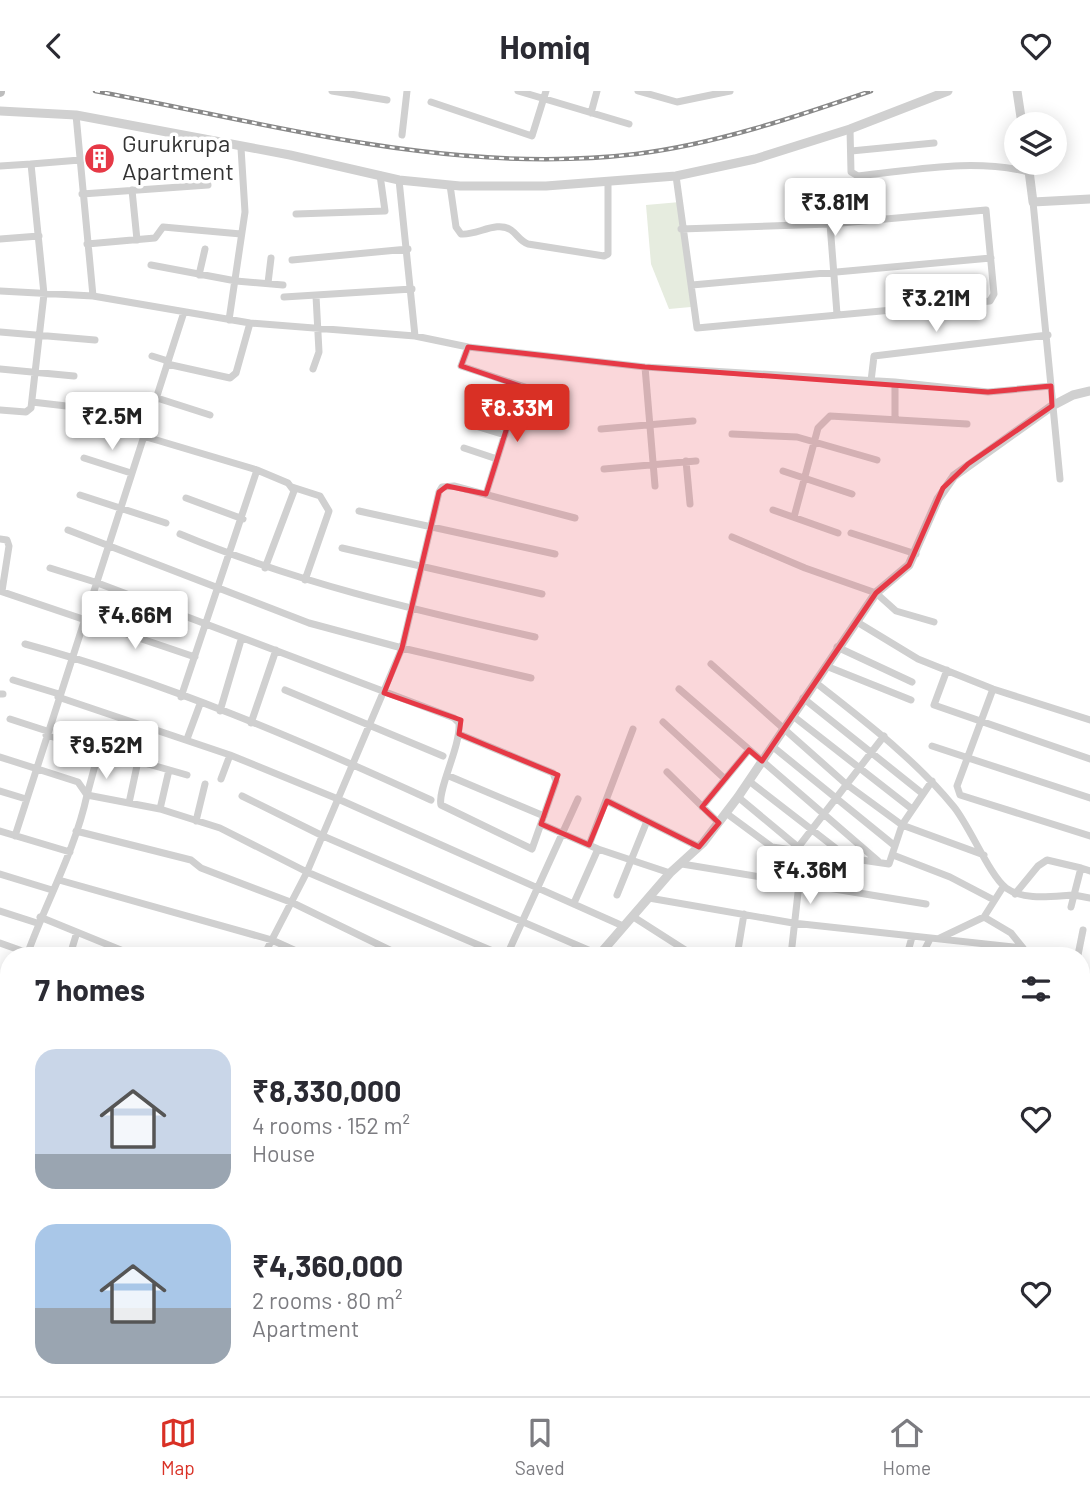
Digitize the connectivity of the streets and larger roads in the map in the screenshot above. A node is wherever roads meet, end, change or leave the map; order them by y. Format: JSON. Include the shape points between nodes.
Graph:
{"nodes":[{"id":1,"x":332,"y":91,"type":"edge"},
{"id":2,"x":407,"y":91,"type":"edge"},
{"id":3,"x":518,"y":91,"type":"edge"},
{"id":4,"x":547,"y":91,"type":"edge"},
{"id":5,"x":597,"y":91,"type":"edge"},
{"id":6,"x":638,"y":91,"type":"edge"},
{"id":7,"x":730,"y":91,"type":"edge"},
{"id":8,"x":948,"y":91,"type":"edge"},
{"id":9,"x":1017,"y":91,"type":"edge"},
{"id":10,"x":387,"y":100,"type":"dead end"},
{"id":11,"x":544,"y":100,"type":"junction"},
{"id":12,"x":431,"y":102,"type":"dead end"},
{"id":13,"x":0,"y":111,"type":"edge"},
{"id":14,"x":1020,"y":112,"type":"edge"},
{"id":15,"x":591,"y":113,"type":"junction"},
{"id":16,"x":76,"y":115,"type":"junction"},
{"id":17,"x":629,"y":124,"type":"dead end"},
{"id":18,"x":850,"y":129,"type":"junction"},
{"id":19,"x":402,"y":135,"type":"dead end"},
{"id":20,"x":934,"y":143,"type":"dead end"},
{"id":21,"x":241,"y":148,"type":"junction"},
{"id":22,"x":850,"y":151,"type":"junction"},
{"id":23,"x":80,"y":160,"type":"junction"},
{"id":24,"x":32,"y":164,"type":"junction"},
{"id":25,"x":0,"y":166,"type":"edge"},
{"id":26,"x":1004,"y":166,"type":"edge"},
{"id":27,"x":1030,"y":175,"type":"edge"},
{"id":28,"x":380,"y":176,"type":"junction"},
{"id":29,"x":676,"y":176,"type":"junction"},
{"id":30,"x":399,"y":180,"type":"junction"},
{"id":31,"x":608,"y":183,"type":"junction"},
{"id":32,"x":208,"y":184,"type":"dead end"},
{"id":33,"x":450,"y":185,"type":"junction"},
{"id":34,"x":132,"y":190,"type":"junction"},
{"id":35,"x":82,"y":194,"type":"junction"},
{"id":36,"x":1090,"y":199,"type":"edge"},
{"id":37,"x":1033,"y":202,"type":"junction"},
{"id":38,"x":296,"y":214,"type":"dead end"},
{"id":39,"x":830,"y":224,"type":"junction"},
{"id":40,"x":681,"y":229,"type":"junction"},
{"id":41,"x":241,"y":234,"type":"junction"},
{"id":42,"x":39,"y":236,"type":"junction"},
{"id":43,"x":0,"y":239,"type":"edge"},
{"id":44,"x":137,"y":240,"type":"junction"},
{"id":45,"x":87,"y":244,"type":"junction"},
{"id":46,"x":205,"y":249,"type":"dead end"},
{"id":47,"x":408,"y":250,"type":"junction"},
{"id":48,"x":271,"y":258,"type":"dead end"},
{"id":49,"x":991,"y":258,"type":"junction"},
{"id":50,"x":292,"y":260,"type":"dead end"},
{"id":51,"x":151,"y":265,"type":"dead end"},
{"id":52,"x":833,"y":271,"type":"junction"},
{"id":53,"x":199,"y":275,"type":"junction"},
{"id":54,"x":236,"y":281,"type":"junction"},
{"id":55,"x":268,"y":283,"type":"junction"},
{"id":56,"x":283,"y":285,"type":"dead end"},
{"id":57,"x":692,"y":285,"type":"junction"},
{"id":58,"x":412,"y":289,"type":"junction"},
{"id":59,"x":0,"y":291,"type":"edge"},
{"id":60,"x":44,"y":294,"type":"junction"},
{"id":61,"x":93,"y":296,"type":"junction"},
{"id":62,"x":316,"y":296,"type":"junction"},
{"id":63,"x":285,"y":297,"type":"dead end"},
{"id":64,"x":184,"y":312,"type":"junction"},
{"id":65,"x":836,"y":314,"type":"junction"},
{"id":66,"x":229,"y":320,"type":"junction"},
{"id":67,"x":250,"y":323,"type":"junction"},
{"id":68,"x":317,"y":330,"type":"junction"},
{"id":69,"x":0,"y":332,"type":"edge"},
{"id":70,"x":1048,"y":335,"type":"junction"},
{"id":71,"x":39,"y":336,"type":"junction"},
{"id":72,"x":415,"y":336,"type":"junction"},
{"id":73,"x":95,"y":340,"type":"dead end"},
{"id":74,"x":468,"y":347,"type":"junction"},
{"id":75,"x":152,"y":356,"type":"dead end"},
{"id":76,"x":167,"y":362,"type":"junction"},
{"id":77,"x":645,"y":367,"type":"junction"},
{"id":78,"x":0,"y":369,"type":"edge"},
{"id":79,"x":313,"y":369,"type":"dead end"},
{"id":80,"x":35,"y":372,"type":"junction"},
{"id":81,"x":75,"y":376,"type":"dead end"},
{"id":82,"x":871,"y":381,"type":"junction"},
{"id":83,"x":895,"y":382,"type":"junction"},
{"id":84,"x":520,"y":386,"type":"junction"},
{"id":85,"x":1051,"y":386,"type":"junction"},
{"id":86,"x":1090,"y":391,"type":"edge"},
{"id":87,"x":540,"y":392,"type":"dead end"},
{"id":88,"x":157,"y":398,"type":"junction"},
{"id":89,"x":32,"y":402,"type":"junction"},
{"id":90,"x":1052,"y":406,"type":"junction"},
{"id":91,"x":75,"y":407,"type":"dead end"},
{"id":92,"x":0,"y":410,"type":"edge"},
{"id":93,"x":210,"y":415,"type":"dead end"},
{"id":94,"x":895,"y":419,"type":"junction"},
{"id":95,"x":693,"y":421,"type":"dead end"},
{"id":96,"x":469,"y":424,"type":"dead end"},
{"id":97,"x":967,"y":424,"type":"dead end"},
{"id":98,"x":650,"y":425,"type":"junction"},
{"id":99,"x":601,"y":429,"type":"dead end"},
{"id":100,"x":732,"y":433,"type":"dead end"},
{"id":101,"x":505,"y":435,"type":"junction"},
{"id":102,"x":143,"y":436,"type":"junction"},
{"id":103,"x":815,"y":441,"type":"junction"},
{"id":104,"x":464,"y":448,"type":"dead end"},
{"id":105,"x":84,"y":458,"type":"dead end"},
{"id":106,"x":497,"y":459,"type":"junction"},
{"id":107,"x":696,"y":460,"type":"dead end"},
{"id":108,"x":877,"y":460,"type":"dead end"},
{"id":109,"x":686,"y":461,"type":"junction"},
{"id":110,"x":653,"y":465,"type":"junction"},
{"id":111,"x":604,"y":469,"type":"dead end"},
{"id":112,"x":257,"y":470,"type":"junction"},
{"id":113,"x":783,"y":471,"type":"dead end"},
{"id":114,"x":131,"y":473,"type":"junction"},
{"id":115,"x":804,"y":479,"type":"junction"},
{"id":116,"x":1060,"y":479,"type":"dead end"},
{"id":117,"x":655,"y":486,"type":"dead end"},
{"id":118,"x":292,"y":487,"type":"junction"},
{"id":119,"x":486,"y":494,"type":"junction"},
{"id":120,"x":852,"y":494,"type":"dead end"},
{"id":121,"x":80,"y":495,"type":"dead end"},
{"id":122,"x":186,"y":498,"type":"dead end"},
{"id":123,"x":690,"y":504,"type":"dead end"},
{"id":124,"x":120,"y":508,"type":"junction"},
{"id":125,"x":773,"y":510,"type":"dead end"},
{"id":126,"x":359,"y":511,"type":"dead end"},
{"id":127,"x":794,"y":517,"type":"junction"},
{"id":128,"x":575,"y":518,"type":"dead end"},
{"id":129,"x":243,"y":519,"type":"junction"},
{"id":130,"x":166,"y":523,"type":"dead end"},
{"id":131,"x":429,"y":527,"type":"junction"},
{"id":132,"x":68,"y":530,"type":"dead end"},
{"id":133,"x":838,"y":533,"type":"dead end"},
{"id":134,"x":851,"y":533,"type":"dead end"},
{"id":135,"x":180,"y":534,"type":"dead end"},
{"id":136,"x":732,"y":537,"type":"dead end"},
{"id":137,"x":0,"y":539,"type":"edge"},
{"id":138,"x":108,"y":545,"type":"junction"},
{"id":139,"x":342,"y":548,"type":"dead end"},
{"id":140,"x":555,"y":554,"type":"dead end"},
{"id":141,"x":916,"y":554,"type":"junction"},
{"id":142,"x":230,"y":555,"type":"junction"},
{"id":143,"x":50,"y":568,"type":"dead end"},
{"id":144,"x":265,"y":568,"type":"junction"},
{"id":145,"x":421,"y":569,"type":"junction"},
{"id":146,"x":305,"y":580,"type":"junction"},
{"id":147,"x":95,"y":582,"type":"junction"},
{"id":148,"x":219,"y":588,"type":"junction"},
{"id":149,"x":1,"y":591,"type":"edge"},
{"id":150,"x":876,"y":593,"type":"junction"},
{"id":151,"x":542,"y":594,"type":"dead end"},
{"id":152,"x":411,"y":609,"type":"junction"},
{"id":153,"x":83,"y":619,"type":"junction"},
{"id":154,"x":858,"y":622,"type":"junction"},
{"id":155,"x":934,"y":622,"type":"dead end"},
{"id":156,"x":207,"y":627,"type":"junction"},
{"id":157,"x":535,"y":637,"type":"dead end"},
{"id":158,"x":241,"y":640,"type":"junction"},
{"id":159,"x":25,"y":644,"type":"dead end"},
{"id":160,"x":837,"y":647,"type":"junction"},
{"id":161,"x":402,"y":649,"type":"junction"},
{"id":162,"x":276,"y":650,"type":"junction"},
{"id":163,"x":71,"y":657,"type":"junction"},
{"id":164,"x":195,"y":657,"type":"junction"},
{"id":165,"x":711,"y":664,"type":"dead end"},
{"id":166,"x":826,"y":666,"type":"junction"},
{"id":167,"x":947,"y":670,"type":"junction"},
{"id":168,"x":531,"y":678,"type":"dead end"},
{"id":169,"x":13,"y":680,"type":"dead end"},
{"id":170,"x":815,"y":682,"type":"junction"},
{"id":171,"x":912,"y":682,"type":"dead end"},
{"id":172,"x":679,"y":689,"type":"dead end"},
{"id":173,"x":993,"y":689,"type":"junction"},
{"id":174,"x":285,"y":691,"type":"dead end"},
{"id":175,"x":384,"y":693,"type":"junction"},
{"id":176,"x":58,"y":696,"type":"junction"},
{"id":177,"x":181,"y":697,"type":"junction"},
{"id":178,"x":803,"y":698,"type":"junction"},
{"id":179,"x":911,"y":700,"type":"dead end"},
{"id":180,"x":200,"y":704,"type":"junction"},
{"id":181,"x":220,"y":711,"type":"junction"},
{"id":182,"x":793,"y":716,"type":"junction"},
{"id":183,"x":10,"y":719,"type":"dead end"},
{"id":184,"x":1090,"y":720,"type":"edge"},
{"id":185,"x":663,"y":722,"type":"dead end"},
{"id":186,"x":251,"y":723,"type":"junction"},
{"id":187,"x":982,"y":724,"type":"junction"},
{"id":188,"x":152,"y":727,"type":"junction"},
{"id":189,"x":369,"y":727,"type":"junction"},
{"id":190,"x":785,"y":728,"type":"junction"},
{"id":191,"x":633,"y":729,"type":"dead end"},
{"id":192,"x":46,"y":733,"type":"junction"},
{"id":193,"x":459,"y":734,"type":"junction"},
{"id":194,"x":884,"y":736,"type":"junction"},
{"id":195,"x":187,"y":739,"type":"junction"},
{"id":196,"x":772,"y":746,"type":"junction"},
{"id":197,"x":932,"y":746,"type":"dead end"},
{"id":198,"x":749,"y":750,"type":"junction"},
{"id":199,"x":869,"y":753,"type":"junction"},
{"id":200,"x":230,"y":755,"type":"junction"},
{"id":201,"x":0,"y":757,"type":"edge"},
{"id":202,"x":443,"y":757,"type":"dead end"},
{"id":203,"x":97,"y":758,"type":"dead end"},
{"id":204,"x":1090,"y":759,"type":"edge"},
{"id":205,"x":969,"y":760,"type":"junction"},
{"id":206,"x":138,"y":761,"type":"junction"},
{"id":207,"x":762,"y":761,"type":"junction"},
{"id":208,"x":352,"y":764,"type":"junction"},
{"id":209,"x":859,"y":767,"type":"junction"},
{"id":210,"x":36,"y":769,"type":"junction"},
{"id":211,"x":169,"y":770,"type":"junction"},
{"id":212,"x":667,"y":772,"type":"dead end"},
{"id":213,"x":187,"y":775,"type":"dead end"},
{"id":214,"x":449,"y":776,"type":"junction"},
{"id":215,"x":220,"y":779,"type":"dead end"},
{"id":216,"x":725,"y":779,"type":"junction"},
{"id":217,"x":749,"y":781,"type":"junction"},
{"id":218,"x":932,"y":782,"type":"junction"},
{"id":219,"x":205,"y":784,"type":"dead end"},
{"id":220,"x":846,"y":784,"type":"junction"},
{"id":221,"x":0,"y":791,"type":"edge"},
{"id":222,"x":922,"y":794,"type":"junction"},
{"id":223,"x":87,"y":795,"type":"junction"},
{"id":224,"x":242,"y":796,"type":"dead end"},
{"id":225,"x":738,"y":797,"type":"junction"},
{"id":226,"x":1090,"y":798,"type":"edge"},
{"id":227,"x":26,"y":799,"type":"junction"},
{"id":228,"x":338,"y":799,"type":"junction"},
{"id":229,"x":578,"y":799,"type":"dead end"},
{"id":230,"x":834,"y":799,"type":"junction"},
{"id":231,"x":431,"y":800,"type":"dead end"},
{"id":232,"x":607,"y":801,"type":"junction"},
{"id":233,"x":129,"y":803,"type":"junction"},
{"id":234,"x":702,"y":807,"type":"junction"},
{"id":235,"x":160,"y":809,"type":"junction"},
{"id":236,"x":912,"y":809,"type":"junction"},
{"id":237,"x":726,"y":813,"type":"junction"},
{"id":238,"x":823,"y":815,"type":"junction"},
{"id":239,"x":543,"y":820,"type":"junction"},
{"id":240,"x":196,"y":821,"type":"junction"},
{"id":241,"x":647,"y":821,"type":"junction"},
{"id":242,"x":719,"y":823,"type":"junction"},
{"id":243,"x":902,"y":825,"type":"junction"},
{"id":244,"x":811,"y":830,"type":"junction"},
{"id":245,"x":0,"y":831,"type":"edge"},
{"id":246,"x":76,"y":831,"type":"junction"},
{"id":247,"x":563,"y":833,"type":"junction"},
{"id":248,"x":15,"y":836,"type":"junction"},
{"id":249,"x":323,"y":836,"type":"junction"},
{"id":250,"x":1090,"y":837,"type":"edge"},
{"id":251,"x":589,"y":845,"type":"junction"},
{"id":252,"x":895,"y":846,"type":"junction"},
{"id":253,"x":699,"y":847,"type":"junction"},
{"id":254,"x":797,"y":848,"type":"junction"},
{"id":255,"x":598,"y":849,"type":"junction"},
{"id":256,"x":70,"y":852,"type":"junction"},
{"id":257,"x":893,"y":855,"type":"junction"},
{"id":258,"x":985,"y":855,"type":"junction"},
{"id":259,"x":848,"y":858,"type":"junction"},
{"id":260,"x":631,"y":860,"type":"junction"},
{"id":261,"x":879,"y":861,"type":"junction"},
{"id":262,"x":682,"y":864,"type":"junction"},
{"id":263,"x":1081,"y":869,"type":"junction"},
{"id":264,"x":1090,"y":871,"type":"edge"},
{"id":265,"x":307,"y":872,"type":"junction"},
{"id":266,"x":670,"y":873,"type":"junction"},
{"id":267,"x":0,"y":874,"type":"edge"},
{"id":268,"x":59,"y":880,"type":"junction"},
{"id":269,"x":799,"y":884,"type":"junction"},
{"id":270,"x":1003,"y":887,"type":"junction"},
{"id":271,"x":538,"y":888,"type":"junction"},
{"id":272,"x":52,"y":890,"type":"junction"},
{"id":273,"x":1015,"y":894,"type":"junction"},
{"id":274,"x":617,"y":895,"type":"dead end"},
{"id":275,"x":1074,"y":895,"type":"junction"},
{"id":276,"x":649,"y":898,"type":"junction"},
{"id":277,"x":1090,"y":898,"type":"edge"},
{"id":278,"x":994,"y":900,"type":"junction"},
{"id":279,"x":293,"y":903,"type":"junction"},
{"id":280,"x":574,"y":904,"type":"junction"},
{"id":281,"x":926,"y":904,"type":"dead end"},
{"id":282,"x":1071,"y":907,"type":"dead end"},
{"id":283,"x":0,"y":911,"type":"edge"},
{"id":284,"x":744,"y":914,"type":"junction"},
{"id":285,"x":632,"y":916,"type":"junction"},
{"id":286,"x":984,"y":917,"type":"junction"},
{"id":287,"x":38,"y":920,"type":"junction"},
{"id":288,"x":522,"y":922,"type":"junction"},
{"id":289,"x":793,"y":922,"type":"junction"},
{"id":290,"x":623,"y":926,"type":"junction"},
{"id":291,"x":1083,"y":930,"type":"dead end"},
{"id":292,"x":78,"y":932,"type":"junction"},
{"id":293,"x":912,"y":937,"type":"junction"},
{"id":294,"x":933,"y":939,"type":"junction"},
{"id":295,"x":272,"y":940,"type":"junction"},
{"id":296,"x":30,"y":947,"type":"edge"},
{"id":297,"x":73,"y":947,"type":"edge"},
{"id":298,"x":114,"y":947,"type":"edge"},
{"id":299,"x":268,"y":947,"type":"edge"},
{"id":300,"x":287,"y":947,"type":"edge"},
{"id":301,"x":384,"y":947,"type":"edge"},
{"id":302,"x":483,"y":947,"type":"edge"},
{"id":303,"x":511,"y":947,"type":"edge"},
{"id":304,"x":586,"y":947,"type":"edge"},
{"id":305,"x":606,"y":947,"type":"edge"},
{"id":306,"x":680,"y":947,"type":"edge"},
{"id":307,"x":737,"y":947,"type":"edge"},
{"id":308,"x":791,"y":947,"type":"edge"},
{"id":309,"x":909,"y":947,"type":"edge"},
{"id":310,"x":928,"y":947,"type":"edge"},
{"id":311,"x":990,"y":947,"type":"edge"},
{"id":312,"x":1022,"y":947,"type":"edge"},
{"id":313,"x":1080,"y":947,"type":"edge"}],
"edges":[{"from":1,"to":10,"type":"street"},
{"from":2,"to":19,"type":"street"},
{"from":3,"to":11,"type":"street"},
{"from":4,"to":11,"type":"street"},
{"from":5,"to":15,"type":"street"},
{"from":6,"to":7,"type":"street","via":[[677,102]]},
{"from":8,"to":18,"type":"street"},
{"from":9,"to":14,"type":"street"},
{"from":11,"to":12,"type":"street","via":[[532,136]]},
{"from":11,"to":15,"type":"street"},
{"from":13,"to":16,"type":"street"},
{"from":15,"to":17,"type":"street"},
{"from":16,"to":21,"type":"street"},
{"from":16,"to":23,"type":"street"},
{"from":18,"to":22,"type":"street"},
{"from":18,"to":29,"type":"street","via":[[755,159]]},
{"from":20,"to":22,"type":"street"},
{"from":21,"to":28,"type":"street"},
{"from":21,"to":41,"type":"street","via":[[246,202]]},
{"from":22,"to":26,"type":"street","via":[[851,172],[858,176],[960,164]]},
{"from":23,"to":24,"type":"street"},
{"from":23,"to":35,"type":"street"},
{"from":24,"to":25,"type":"street"},
{"from":24,"to":42,"type":"street"},
{"from":27,"to":37,"type":"street"},
{"from":28,"to":30,"type":"street"},
{"from":28,"to":38,"type":"street","via":[[385,211]]},
{"from":29,"to":31,"type":"street"},
{"from":29,"to":40,"type":"street"},
{"from":30,"to":33,"type":"street"},
{"from":30,"to":47,"type":"street"},
{"from":31,"to":33,"type":"street"},
{"from":31,"to":33,"type":"street","via":[[610,243],[604,256],[528,244],[502,228],[461,234]]},
{"from":32,"to":34,"type":"street"},
{"from":34,"to":35,"type":"street"},
{"from":34,"to":44,"type":"street"},
{"from":35,"to":45,"type":"street"},
{"from":36,"to":37,"type":"street"},
{"from":37,"to":70,"type":"street"},
{"from":39,"to":40,"type":"street"},
{"from":39,"to":49,"type":"street","via":[[986,210]]},
{"from":39,"to":52,"type":"street"},
{"from":40,"to":57,"type":"street"},
{"from":41,"to":44,"type":"street","via":[[163,227],[155,238]]},
{"from":41,"to":54,"type":"street"},
{"from":42,"to":43,"type":"street"},
{"from":42,"to":60,"type":"street"},
{"from":44,"to":45,"type":"street"},
{"from":45,"to":61,"type":"street"},
{"from":46,"to":53,"type":"street"},
{"from":47,"to":50,"type":"street"},
{"from":47,"to":58,"type":"street"},
{"from":48,"to":55,"type":"street"},
{"from":49,"to":52,"type":"street"},
{"from":49,"to":65,"type":"street","via":[[994,294],[990,301]]},
{"from":51,"to":53,"type":"street"},
{"from":52,"to":57,"type":"street"},
{"from":52,"to":65,"type":"street"},
{"from":53,"to":54,"type":"street"},
{"from":54,"to":55,"type":"street"},
{"from":54,"to":66,"type":"street"},
{"from":55,"to":56,"type":"street"},
{"from":57,"to":65,"type":"street","via":[[697,328]]},
{"from":58,"to":62,"type":"street"},
{"from":58,"to":72,"type":"street"},
{"from":59,"to":60,"type":"street"},
{"from":60,"to":61,"type":"street"},
{"from":60,"to":71,"type":"street"},
{"from":61,"to":64,"type":"street"},
{"from":62,"to":63,"type":"street"},
{"from":62,"to":68,"type":"street"},
{"from":64,"to":66,"type":"street"},
{"from":64,"to":76,"type":"street"},
{"from":66,"to":67,"type":"street"},
{"from":67,"to":68,"type":"street"},
{"from":67,"to":76,"type":"street","via":[[236,373],[230,378]]},
{"from":68,"to":72,"type":"street"},
{"from":68,"to":79,"type":"street","via":[[319,352]]},
{"from":69,"to":71,"type":"street"},
{"from":70,"to":82,"type":"street","via":[[874,356]]},
{"from":70,"to":85,"type":"street"},
{"from":71,"to":73,"type":"street"},
{"from":71,"to":80,"type":"street"},
{"from":72,"to":74,"type":"street"},
{"from":74,"to":77,"type":"street"},
{"from":74,"to":84,"type":"street","via":[[461,366]]},
{"from":75,"to":76,"type":"street"},
{"from":76,"to":88,"type":"street"},
{"from":77,"to":82,"type":"street"},
{"from":77,"to":98,"type":"street"},
{"from":78,"to":80,"type":"street"},
{"from":80,"to":81,"type":"street"},
{"from":80,"to":89,"type":"street"},
{"from":82,"to":83,"type":"street"},
{"from":83,"to":85,"type":"street","via":[[988,392]]},
{"from":83,"to":94,"type":"street"},
{"from":84,"to":87,"type":"street"},
{"from":84,"to":101,"type":"street"},
{"from":85,"to":90,"type":"street"},
{"from":86,"to":90,"type":"street"},
{"from":88,"to":93,"type":"street"},
{"from":88,"to":102,"type":"street"},
{"from":89,"to":91,"type":"street"},
{"from":89,"to":92,"type":"street","via":[[26,412]]},
{"from":90,"to":116,"type":"street"},
{"from":90,"to":141,"type":"street","via":[[954,475],[937,499]]},
{"from":94,"to":97,"type":"street"},
{"from":94,"to":103,"type":"street","via":[[830,416]]},
{"from":95,"to":98,"type":"street"},
{"from":96,"to":101,"type":"street"},
{"from":98,"to":99,"type":"street"},
{"from":98,"to":110,"type":"street"},
{"from":100,"to":103,"type":"street"},
{"from":101,"to":106,"type":"street"},
{"from":102,"to":112,"type":"street"},
{"from":102,"to":114,"type":"street"},
{"from":103,"to":108,"type":"street"},
{"from":103,"to":115,"type":"street"},
{"from":104,"to":106,"type":"street"},
{"from":105,"to":114,"type":"street"},
{"from":106,"to":119,"type":"street"},
{"from":107,"to":109,"type":"street"},
{"from":109,"to":110,"type":"street"},
{"from":109,"to":123,"type":"street"},
{"from":110,"to":111,"type":"street"},
{"from":110,"to":117,"type":"street"},
{"from":112,"to":118,"type":"street"},
{"from":112,"to":129,"type":"street"},
{"from":113,"to":115,"type":"street"},
{"from":114,"to":124,"type":"street"},
{"from":115,"to":120,"type":"street"},
{"from":115,"to":127,"type":"street"},
{"from":118,"to":144,"type":"street"},
{"from":118,"to":146,"type":"street","via":[[320,496],[329,511]]},
{"from":119,"to":128,"type":"street"},
{"from":119,"to":131,"type":"street","via":[[454,486],[442,488]]},
{"from":121,"to":124,"type":"street"},
{"from":122,"to":129,"type":"street"},
{"from":124,"to":130,"type":"street"},
{"from":124,"to":138,"type":"street"},
{"from":125,"to":127,"type":"street"},
{"from":126,"to":131,"type":"street"},
{"from":127,"to":133,"type":"street"},
{"from":129,"to":142,"type":"street"},
{"from":131,"to":140,"type":"street"},
{"from":131,"to":145,"type":"street"},
{"from":132,"to":138,"type":"street"},
{"from":134,"to":141,"type":"street"},
{"from":135,"to":142,"type":"street"},
{"from":136,"to":150,"type":"street"},
{"from":137,"to":149,"type":"street","via":[[9,545]]},
{"from":138,"to":147,"type":"street"},
{"from":138,"to":148,"type":"street"},
{"from":139,"to":145,"type":"street"},
{"from":141,"to":150,"type":"street","via":[[900,575]]},
{"from":142,"to":144,"type":"street"},
{"from":142,"to":148,"type":"street"},
{"from":143,"to":147,"type":"street"},
{"from":144,"to":146,"type":"street"},
{"from":145,"to":151,"type":"street"},
{"from":145,"to":152,"type":"street"},
{"from":146,"to":152,"type":"street"},
{"from":147,"to":153,"type":"street"},
{"from":147,"to":156,"type":"street"},
{"from":148,"to":156,"type":"street"},
{"from":148,"to":161,"type":"street","via":[[309,623]]},
{"from":149,"to":153,"type":"street"},
{"from":150,"to":154,"type":"street"},
{"from":150,"to":155,"type":"street","via":[[896,611]]},
{"from":152,"to":157,"type":"street"},
{"from":152,"to":161,"type":"street"},
{"from":153,"to":163,"type":"street"},
{"from":153,"to":164,"type":"street"},
{"from":154,"to":160,"type":"street"},
{"from":154,"to":167,"type":"street","via":[[918,659]]},
{"from":156,"to":158,"type":"street"},
{"from":156,"to":164,"type":"street"},
{"from":158,"to":162,"type":"street"},
{"from":158,"to":181,"type":"street"},
{"from":159,"to":163,"type":"street"},
{"from":160,"to":166,"type":"street"},
{"from":160,"to":171,"type":"street"},
{"from":161,"to":168,"type":"street"},
{"from":161,"to":175,"type":"street"},
{"from":162,"to":175,"type":"street"},
{"from":162,"to":186,"type":"street"},
{"from":163,"to":176,"type":"street"},
{"from":163,"to":177,"type":"street"},
{"from":164,"to":177,"type":"street"},
{"from":165,"to":190,"type":"street"},
{"from":166,"to":170,"type":"street"},
{"from":166,"to":179,"type":"street"},
{"from":167,"to":173,"type":"street"},
{"from":167,"to":187,"type":"street","via":[[934,705]]},
{"from":169,"to":176,"type":"street"},
{"from":170,"to":178,"type":"street"},
{"from":170,"to":194,"type":"street"},
{"from":172,"to":198,"type":"street"},
{"from":173,"to":184,"type":"street"},
{"from":173,"to":187,"type":"street"},
{"from":174,"to":189,"type":"street"},
{"from":175,"to":189,"type":"street"},
{"from":175,"to":193,"type":"street","via":[[454,718]]},
{"from":176,"to":188,"type":"street"},
{"from":176,"to":192,"type":"street"},
{"from":177,"to":180,"type":"street"},
{"from":178,"to":182,"type":"street"},
{"from":178,"to":199,"type":"street"},
{"from":180,"to":181,"type":"street"},
{"from":180,"to":195,"type":"street"},
{"from":181,"to":186,"type":"street"},
{"from":182,"to":190,"type":"street"},
{"from":182,"to":209,"type":"street"},
{"from":183,"to":192,"type":"street"},
{"from":185,"to":216,"type":"street"},
{"from":186,"to":208,"type":"street"},
{"from":187,"to":204,"type":"street"},
{"from":187,"to":205,"type":"street"},
{"from":188,"to":195,"type":"street"},
{"from":188,"to":206,"type":"street"},
{"from":189,"to":202,"type":"street"},
{"from":189,"to":208,"type":"street"},
{"from":190,"to":196,"type":"street"},
{"from":190,"to":220,"type":"street"},
{"from":191,"to":232,"type":"street"},
{"from":192,"to":206,"type":"street"},
{"from":192,"to":210,"type":"street"},
{"from":193,"to":214,"type":"street"},
{"from":193,"to":239,"type":"street","via":[[553,773],[556,781]]},
{"from":194,"to":199,"type":"street"},
{"from":194,"to":218,"type":"street"},
{"from":195,"to":200,"type":"street"},
{"from":196,"to":207,"type":"street"},
{"from":196,"to":230,"type":"street"},
{"from":197,"to":205,"type":"street"},
{"from":198,"to":207,"type":"street"},
{"from":198,"to":216,"type":"street"},
{"from":199,"to":209,"type":"street"},
{"from":199,"to":222,"type":"street"},
{"from":200,"to":215,"type":"street"},
{"from":200,"to":228,"type":"street"},
{"from":201,"to":210,"type":"street"},
{"from":203,"to":223,"type":"street"},
{"from":205,"to":226,"type":"street"},
{"from":205,"to":250,"type":"street","via":[[957,786],[960,795]]},
{"from":206,"to":211,"type":"street"},
{"from":206,"to":233,"type":"street"},
{"from":207,"to":217,"type":"street"},
{"from":207,"to":238,"type":"street"},
{"from":208,"to":228,"type":"street"},
{"from":208,"to":231,"type":"street"},
{"from":209,"to":220,"type":"street"},
{"from":209,"to":236,"type":"street"},
{"from":210,"to":223,"type":"street","via":[[78,782]]},
{"from":210,"to":227,"type":"street"},
{"from":211,"to":213,"type":"street"},
{"from":211,"to":235,"type":"street"},
{"from":212,"to":234,"type":"street"},
{"from":214,"to":239,"type":"street"},
{"from":214,"to":239,"type":"street","via":[[439,799],[442,806],[529,849],[535,846]]},
{"from":216,"to":234,"type":"street"},
{"from":217,"to":225,"type":"street"},
{"from":217,"to":244,"type":"street"},
{"from":218,"to":222,"type":"street"},
{"from":218,"to":258,"type":"street"},
{"from":219,"to":240,"type":"street"},
{"from":220,"to":230,"type":"street"},
{"from":220,"to":243,"type":"street"},
{"from":221,"to":227,"type":"street"},
{"from":222,"to":236,"type":"street"},
{"from":223,"to":233,"type":"street"},
{"from":223,"to":246,"type":"street"},
{"from":224,"to":249,"type":"street"},
{"from":225,"to":237,"type":"street"},
{"from":225,"to":254,"type":"street"},
{"from":227,"to":248,"type":"street"},
{"from":228,"to":249,"type":"street"},
{"from":228,"to":271,"type":"street"},
{"from":229,"to":247,"type":"street"},
{"from":230,"to":238,"type":"street"},
{"from":230,"to":252,"type":"street"},
{"from":232,"to":241,"type":"street"},
{"from":232,"to":251,"type":"street"},
{"from":233,"to":235,"type":"street"},
{"from":234,"to":242,"type":"street"},
{"from":235,"to":240,"type":"street"},
{"from":236,"to":243,"type":"street"},
{"from":237,"to":242,"type":"street"},
{"from":237,"to":254,"type":"street","via":[[767,846]]},
{"from":238,"to":244,"type":"street"},
{"from":238,"to":261,"type":"street"},
{"from":239,"to":247,"type":"street"},
{"from":240,"to":265,"type":"street","via":[[220,828]]},
{"from":241,"to":253,"type":"street"},
{"from":241,"to":260,"type":"street"},
{"from":242,"to":253,"type":"street"},
{"from":243,"to":252,"type":"street"},
{"from":243,"to":258,"type":"street"},
{"from":244,"to":254,"type":"street"},
{"from":244,"to":259,"type":"street"},
{"from":245,"to":248,"type":"street"},
{"from":246,"to":256,"type":"street"},
{"from":246,"to":279,"type":"street","via":[[191,860]]},
{"from":247,"to":251,"type":"street"},
{"from":247,"to":271,"type":"street"},
{"from":248,"to":256,"type":"street"},
{"from":249,"to":265,"type":"street"},
{"from":249,"to":288,"type":"street"},
{"from":251,"to":255,"type":"street"},
{"from":252,"to":257,"type":"street"},
{"from":253,"to":262,"type":"street"},
{"from":254,"to":259,"type":"street"},
{"from":255,"to":260,"type":"street"},
{"from":255,"to":280,"type":"street"},
{"from":256,"to":268,"type":"street"},
{"from":257,"to":261,"type":"street","via":[[889,864]]},
{"from":257,"to":278,"type":"street"},
{"from":258,"to":270,"type":"street"},
{"from":259,"to":261,"type":"street"},
{"from":260,"to":266,"type":"street"},
{"from":260,"to":274,"type":"street"},
{"from":262,"to":266,"type":"street"},
{"from":262,"to":269,"type":"street"},
{"from":263,"to":264,"type":"street"},
{"from":263,"to":273,"type":"street","via":[[1048,860]]},
{"from":263,"to":275,"type":"street"},
{"from":265,"to":279,"type":"street"},
{"from":265,"to":302,"type":"street"},
{"from":266,"to":276,"type":"street"},
{"from":267,"to":272,"type":"street"},
{"from":268,"to":272,"type":"street"},
{"from":268,"to":295,"type":"street"},
{"from":269,"to":281,"type":"street"},
{"from":269,"to":289,"type":"street"},
{"from":270,"to":273,"type":"street"},
{"from":270,"to":278,"type":"street"},
{"from":271,"to":280,"type":"street"},
{"from":271,"to":288,"type":"street"},
{"from":272,"to":287,"type":"street"},
{"from":273,"to":275,"type":"street"},
{"from":275,"to":277,"type":"street"},
{"from":275,"to":282,"type":"street"},
{"from":276,"to":284,"type":"street"},
{"from":276,"to":285,"type":"street"},
{"from":278,"to":286,"type":"street"},
{"from":279,"to":295,"type":"street"},
{"from":279,"to":301,"type":"street"},
{"from":280,"to":290,"type":"street"},
{"from":283,"to":287,"type":"street"},
{"from":284,"to":289,"type":"street"},
{"from":284,"to":307,"type":"street"},
{"from":285,"to":290,"type":"street"},
{"from":285,"to":306,"type":"street"},
{"from":286,"to":294,"type":"street"},
{"from":286,"to":312,"type":"street","via":[[1011,933]]},
{"from":287,"to":292,"type":"street"},
{"from":287,"to":296,"type":"street"},
{"from":288,"to":303,"type":"street"},
{"from":288,"to":304,"type":"street"},
{"from":289,"to":293,"type":"street"},
{"from":289,"to":308,"type":"street"},
{"from":290,"to":305,"type":"street"},
{"from":291,"to":313,"type":"street"},
{"from":292,"to":297,"type":"street"},
{"from":292,"to":298,"type":"street"},
{"from":293,"to":294,"type":"street"},
{"from":293,"to":309,"type":"street"},
{"from":294,"to":310,"type":"street"},
{"from":294,"to":311,"type":"street"},
{"from":295,"to":299,"type":"street"},
{"from":295,"to":300,"type":"street"}]}
